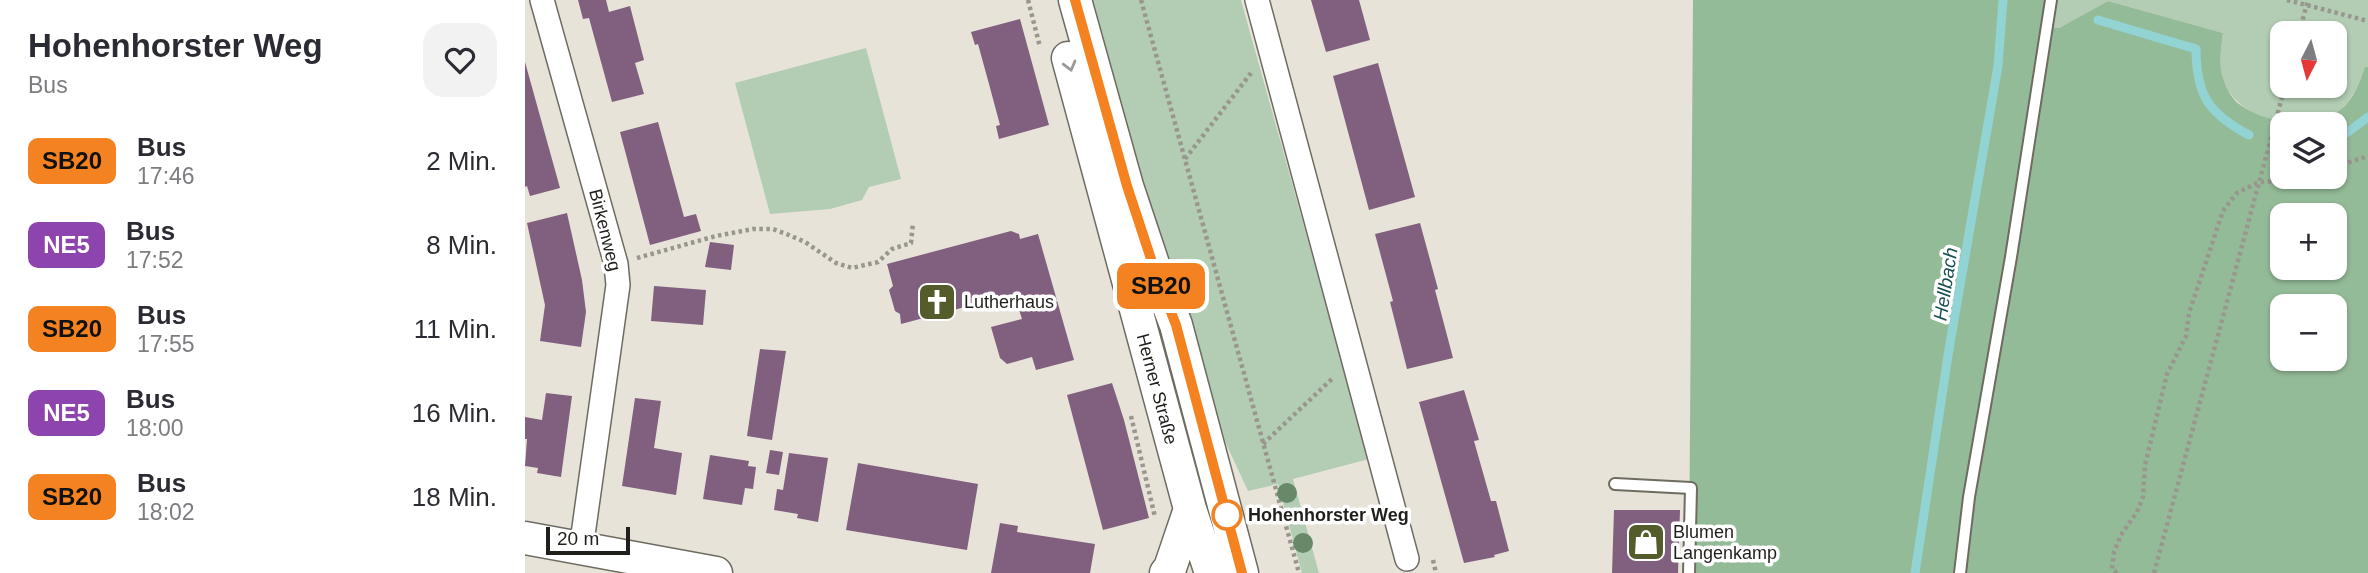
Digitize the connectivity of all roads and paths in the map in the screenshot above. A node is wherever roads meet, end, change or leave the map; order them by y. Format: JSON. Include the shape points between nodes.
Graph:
{"nodes":[{"id":1,"x":541,"y":0,"type":"edge"},
{"id":2,"x":1053,"y":0,"type":"edge"},
{"id":3,"x":1075,"y":0,"type":"edge"},
{"id":4,"x":1141,"y":0,"type":"edge"},
{"id":5,"x":1257,"y":0,"type":"edge"},
{"id":6,"x":2051,"y":0,"type":"edge"},
{"id":7,"x":2287,"y":0,"type":"edge"},
{"id":8,"x":2308,"y":3,"type":"edge"},
{"id":9,"x":2303,"y":21,"type":"edge"},
{"id":10,"x":2368,"y":22,"type":"edge"},
{"id":11,"x":1274,"y":63,"type":"junction"},
{"id":12,"x":2282,"y":98,"type":"edge"},
{"id":13,"x":2368,"y":156,"type":"edge"},
{"id":14,"x":1185,"y":159,"type":"junction"},
{"id":15,"x":2347,"y":163,"type":"edge"},
{"id":16,"x":2270,"y":182,"type":"edge"},
{"id":17,"x":2259,"y":183,"type":"junction"},
{"id":18,"x":913,"y":223,"type":"dead end"},
{"id":19,"x":616,"y":264,"type":"junction"},
{"id":20,"x":1356,"y":368,"type":"junction"},
{"id":21,"x":1263,"y":444,"type":"junction"},
{"id":22,"x":1615,"y":484,"type":"dead end"},
{"id":23,"x":1190,"y":509,"type":"junction"},
{"id":24,"x":525,"y":538,"type":"edge"},
{"id":25,"x":581,"y":549,"type":"junction"},
{"id":26,"x":1407,"y":559,"type":"dead end"},
{"id":27,"x":1296,"y":572,"type":"edge"},
{"id":28,"x":716,"y":573,"type":"edge"},
{"id":29,"x":1166,"y":573,"type":"edge"},
{"id":30,"x":1211,"y":573,"type":"edge"},
{"id":31,"x":1242,"y":573,"type":"edge"},
{"id":32,"x":1689,"y":573,"type":"edge"},
{"id":33,"x":1960,"y":573,"type":"edge"},
{"id":34,"x":2116,"y":573,"type":"edge"},
{"id":35,"x":2154,"y":573,"type":"edge"}],
"edges":[{"from":1,"to":19,"type":"street","name":"Birkenweg"},
{"from":2,"to":23,"type":"main road","name":"Herner Straße","one_way":true},
{"from":3,"to":31,"type":"main road","name":"Herner Straße","via":[[1127,186],[1176,325]]},
{"from":4,"to":14,"type":"path"},
{"from":5,"to":11,"type":"street"},
{"from":6,"to":33,"type":"lane"},
{"from":7,"to":8,"type":"path"},
{"from":8,"to":9,"type":"path"},
{"from":8,"to":10,"type":"path"},
{"from":11,"to":14,"type":"path","via":[[1253,71]]},
{"from":11,"to":20,"type":"street"},
{"from":12,"to":17,"type":"path"},
{"from":13,"to":15,"type":"path"},
{"from":14,"to":21,"type":"path"},
{"from":16,"to":17,"type":"path"},
{"from":17,"to":34,"type":"path","via":[[2237,193],[2223,211],[2189,313],[2186,336],[2167,373],[2145,465],[2143,497],[2114,552],[2112,569]]},
{"from":17,"to":35,"type":"path"},
{"from":18,"to":19,"type":"path","via":[[911,243],[892,248],[878,262],[852,268],[773,229],[716,236]]},
{"from":19,"to":25,"type":"street","name":"Birkenweg","via":[[617,295]]},
{"from":20,"to":21,"type":"path","via":[[1337,374]]},
{"from":20,"to":26,"type":"street"},
{"from":21,"to":27,"type":"path"},
{"from":22,"to":32,"type":"lane","via":[[1691,488]]},
{"from":23,"to":29,"type":"main road"},
{"from":23,"to":30,"type":"main road","name":"Herner Straße"},
{"from":24,"to":25,"type":"main road"},
{"from":25,"to":28,"type":"main road"}]}
